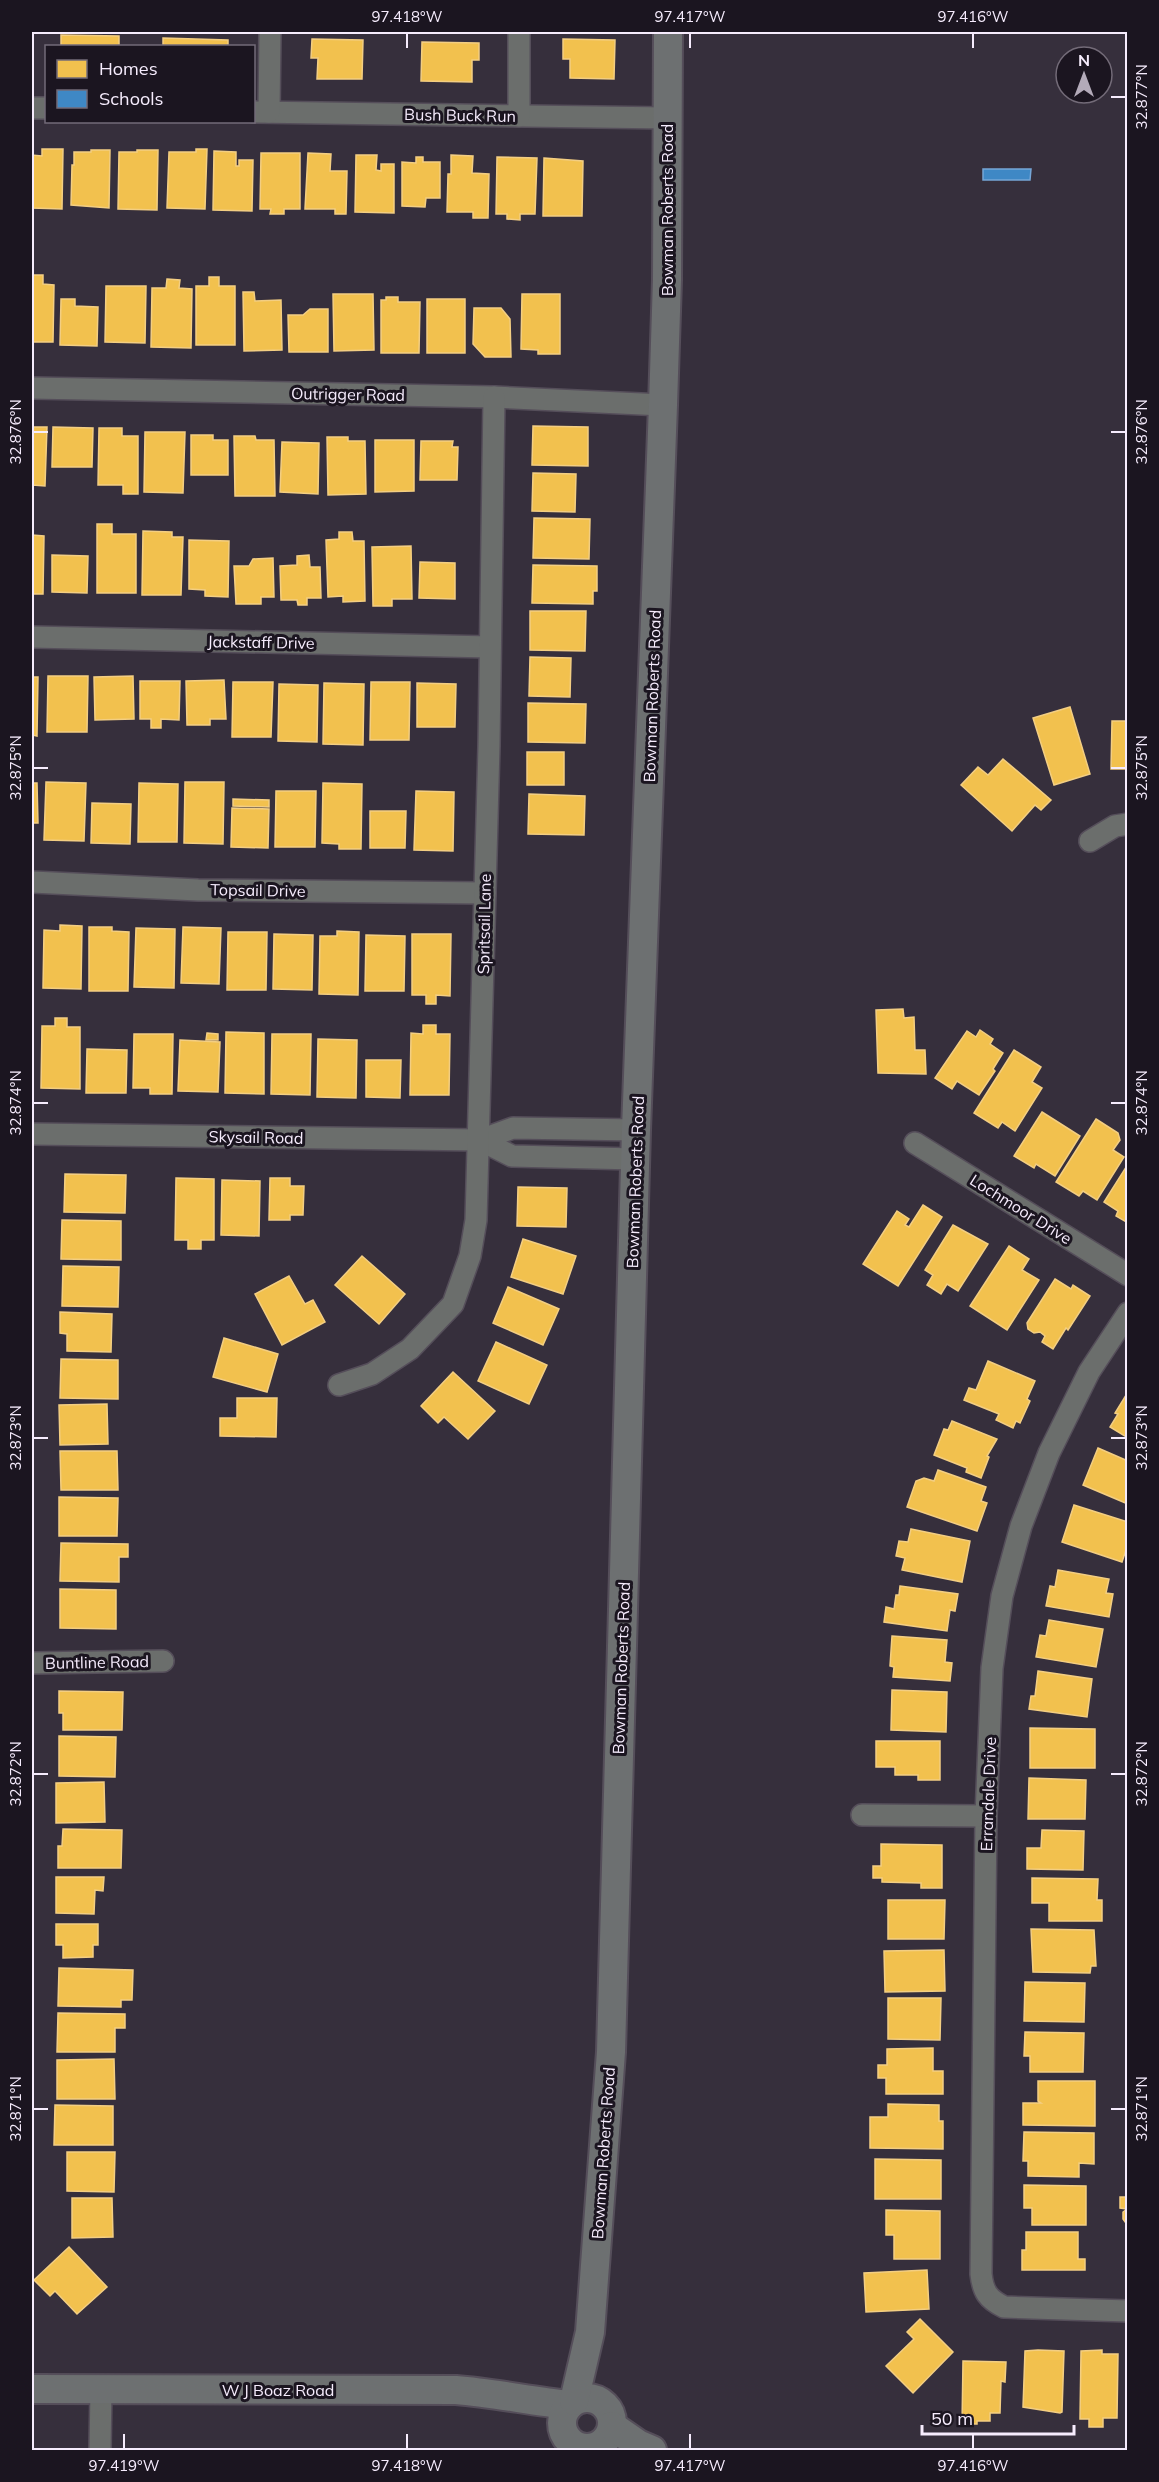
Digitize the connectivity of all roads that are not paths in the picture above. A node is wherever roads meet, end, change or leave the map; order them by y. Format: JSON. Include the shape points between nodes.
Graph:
{"nodes":[{"id":1,"x":270,"y":32,"type":"edge"},
{"id":2,"x":519,"y":32,"type":"edge"},
{"id":3,"x":668,"y":32,"type":"edge"},
{"id":4,"x":261,"y":112,"type":"edge"},
{"id":5,"x":519,"y":116,"type":"junction"},
{"id":6,"x":667,"y":118,"type":"junction"},
{"id":7,"x":32,"y":388,"type":"edge"},
{"id":8,"x":494,"y":397,"type":"junction"},
{"id":9,"x":663,"y":405,"type":"junction"},
{"id":10,"x":32,"y":637,"type":"edge"},
{"id":11,"x":490,"y":647,"type":"junction"},
{"id":12,"x":1128,"y":824,"type":"edge"},
{"id":13,"x":1090,"y":842,"type":"dead end"},
{"id":14,"x":32,"y":882,"type":"edge"},
{"id":15,"x":484,"y":893,"type":"junction"},
{"id":16,"x":636,"y":1130,"type":"junction"},
{"id":17,"x":32,"y":1134,"type":"edge"},
{"id":18,"x":480,"y":1140,"type":"junction"},
{"id":19,"x":915,"y":1143,"type":"dead end"},
{"id":20,"x":635,"y":1159,"type":"junction"},
{"id":21,"x":1128,"y":1275,"type":"edge"},
{"id":22,"x":1128,"y":1313,"type":"edge"},
{"id":23,"x":339,"y":1385,"type":"dead end"},
{"id":24,"x":163,"y":1661,"type":"dead end"},
{"id":25,"x":32,"y":1663,"type":"edge"},
{"id":26,"x":862,"y":1815,"type":"dead end"},
{"id":27,"x":986,"y":1816,"type":"junction"},
{"id":28,"x":1128,"y":2311,"type":"edge"},
{"id":29,"x":32,"y":2390,"type":"edge"},
{"id":30,"x":101,"y":2390,"type":"junction"},
{"id":31,"x":588,"y":2432,"type":"edge"},
{"id":32,"x":100,"y":2451,"type":"edge"},
{"id":33,"x":652,"y":2451,"type":"edge"}],
"edges":[{"from":1,"to":4,"type":"street"},
{"from":2,"to":5,"type":"street"},
{"from":3,"to":6,"type":"street","name":"Bowman Roberts Road"},
{"from":4,"to":5,"type":"street","name":"Bush Buck Run"},
{"from":5,"to":6,"type":"street","name":"Bush Buck Run"},
{"from":6,"to":9,"type":"street","name":"Bowman Roberts Road"},
{"from":7,"to":8,"type":"street","name":"Outrigger Road"},
{"from":8,"to":9,"type":"street","name":"Outrigger Road"},
{"from":8,"to":11,"type":"street","name":"Spritsail Lane"},
{"from":9,"to":16,"type":"street","name":"Bowman Roberts Road"},
{"from":10,"to":11,"type":"street","name":"Jackstaff Drive"},
{"from":11,"to":15,"type":"street","name":"Spritsail Lane"},
{"from":12,"to":13,"type":"street","via":[[1115,826]]},
{"from":14,"to":15,"type":"street","name":"Topsail Drive","via":[[198,890]]},
{"from":15,"to":18,"type":"street","name":"Spritsail Lane"},
{"from":16,"to":18,"type":"street","name":"Skysail Road","via":[[513,1128]]},
{"from":16,"to":20,"type":"street","name":"Bowman Roberts Road"},
{"from":17,"to":18,"type":"street","name":"Skysail Road"},
{"from":18,"to":20,"type":"street","name":"Skysail Road","via":[[512,1156]]},
{"from":18,"to":23,"type":"street","name":"Spritsail Lane","via":[[476,1220],[470,1256],[453,1304],[410,1349],[372,1374]]},
{"from":19,"to":21,"type":"street","name":"Lochmoor Drive"},
{"from":20,"to":31,"type":"street","name":"Bowman Roberts Road","via":[[611,2052],[590,2331]]},
{"from":22,"to":27,"type":"street","name":"Errandale Drive","via":[[1089,1372],[1049,1453],[1018,1536],[1002,1596],[992,1668]]},
{"from":24,"to":25,"type":"street","name":"Buntline Road"},
{"from":26,"to":27,"type":"street"},
{"from":27,"to":28,"type":"street","name":"Errandale Drive","via":[[982,2289],[991,2301],[1017,2309]]},
{"from":29,"to":30,"type":"street","name":"W J Boaz Road"},
{"from":30,"to":31,"type":"street","name":"W J Boaz Road","via":[[456,2390],[524,2400]]},
{"from":30,"to":32,"type":"street"},
{"from":31,"to":33,"type":"street","name":"W J Boaz Road"}]}
